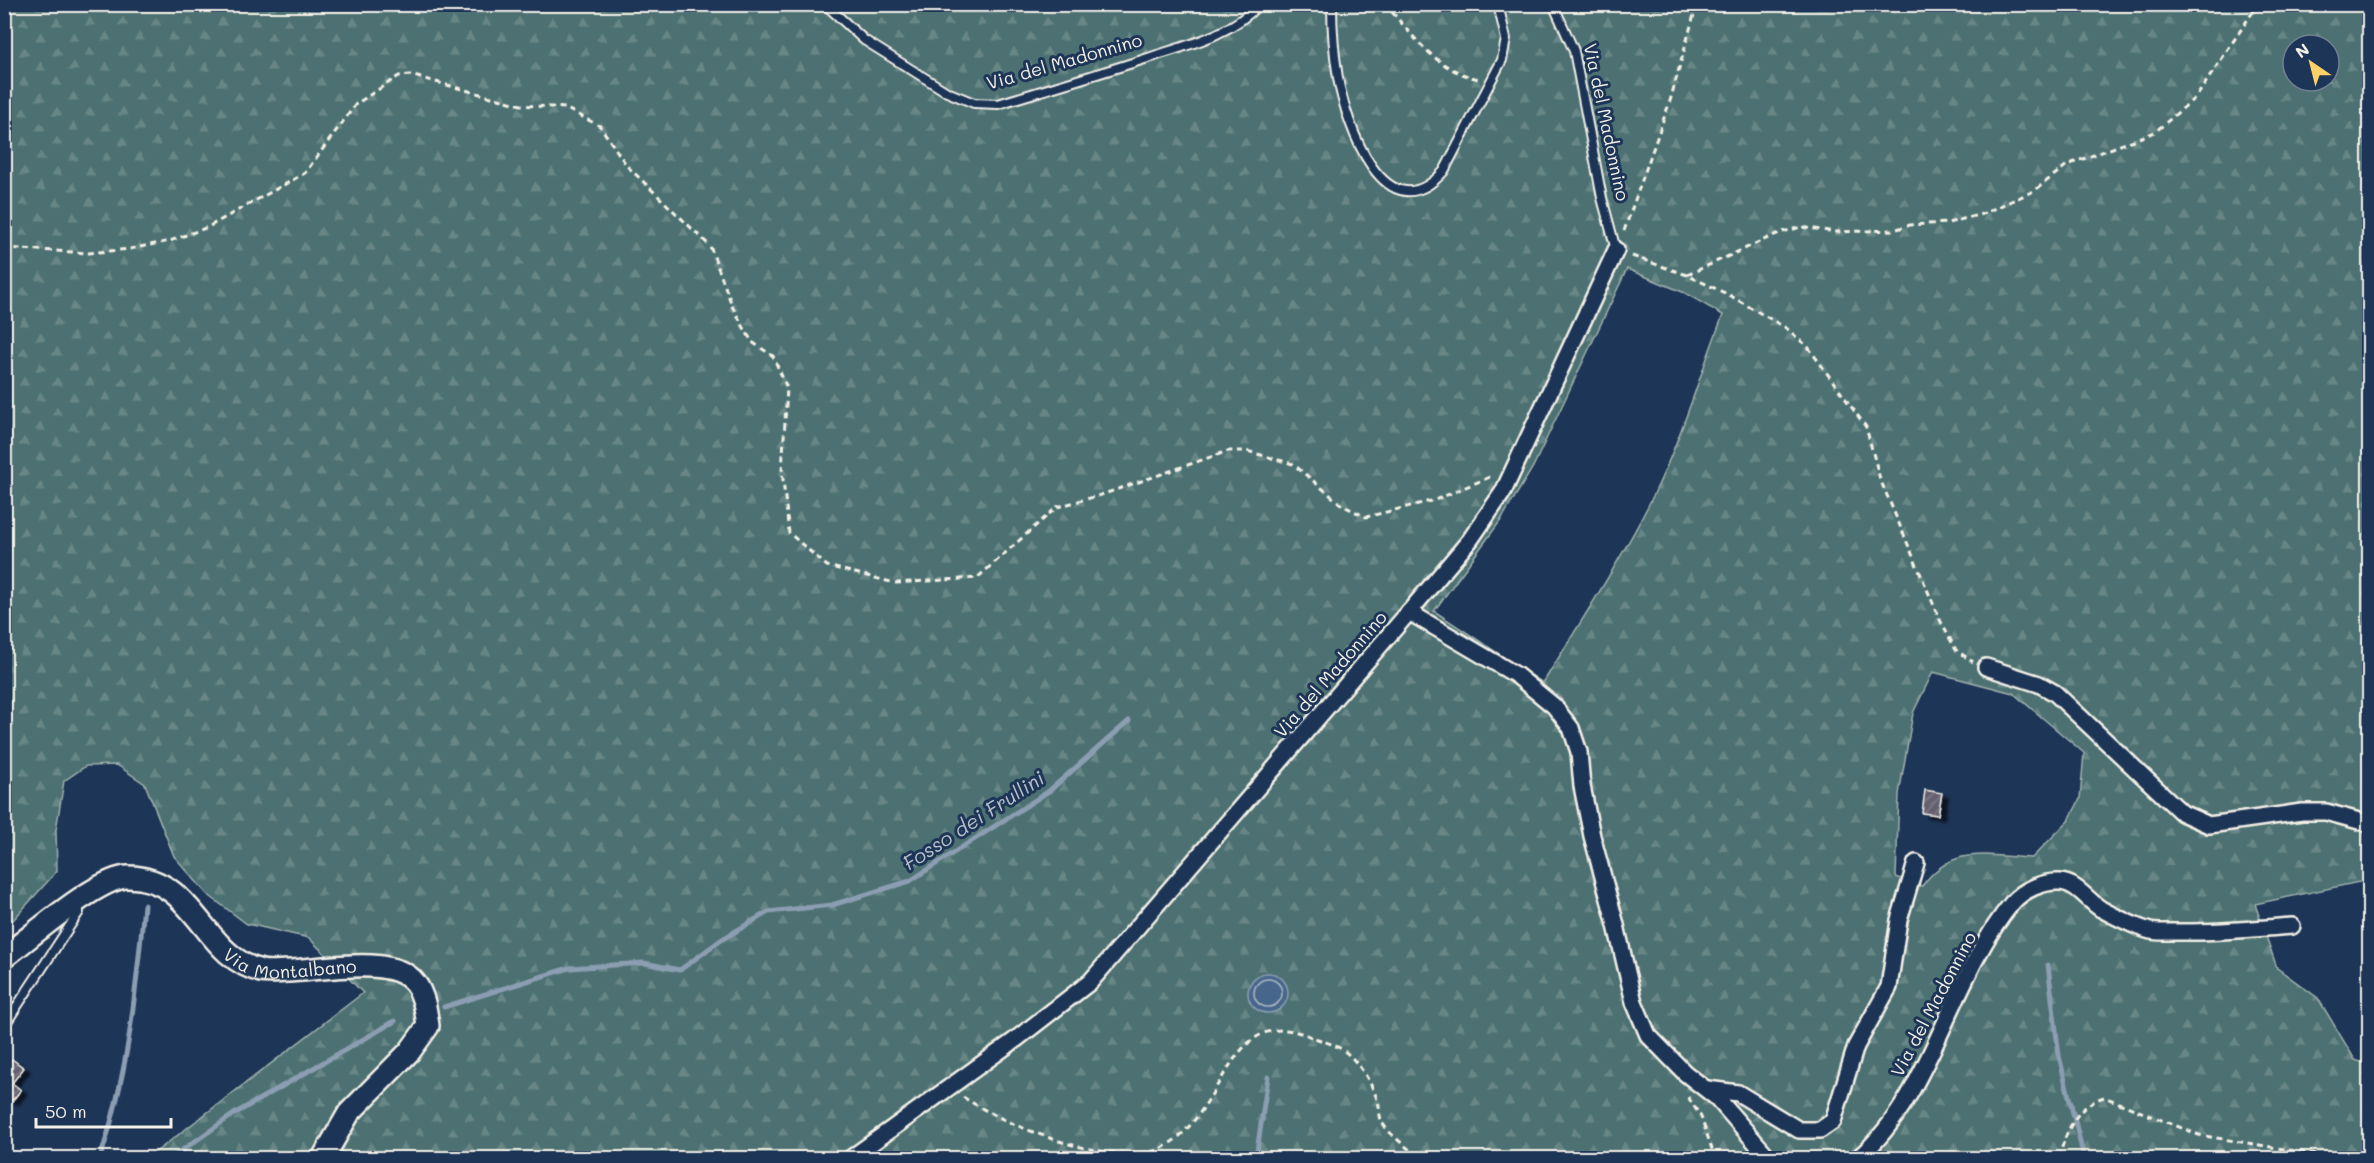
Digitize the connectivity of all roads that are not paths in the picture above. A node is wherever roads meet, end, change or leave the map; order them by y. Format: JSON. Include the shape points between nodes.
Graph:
{"nodes":[{"id":1,"x":825,"y":4,"type":"edge"},
{"id":2,"x":1259,"y":4,"type":"edge"},
{"id":3,"x":1332,"y":4,"type":"edge"},
{"id":4,"x":1498,"y":4,"type":"edge"},
{"id":5,"x":1552,"y":4,"type":"edge"},
{"id":6,"x":1616,"y":250,"type":"joint"},
{"id":7,"x":1409,"y":612,"type":"junction"},
{"id":8,"x":1986,"y":667,"type":"road end"},
{"id":9,"x":2370,"y":824,"type":"edge"},
{"id":10,"x":1916,"y":862,"type":"dead end"},
{"id":11,"x":80,"y":900,"type":"junction"},
{"id":12,"x":2292,"y":926,"type":"dead end"},
{"id":13,"x":4,"y":957,"type":"edge"},
{"id":14,"x":4,"y":1026,"type":"edge"},
{"id":15,"x":1707,"y":1089,"type":"junction"},
{"id":16,"x":323,"y":1158,"type":"edge"},
{"id":17,"x":851,"y":1158,"type":"edge"},
{"id":18,"x":1769,"y":1158,"type":"edge"},
{"id":19,"x":1858,"y":1158,"type":"edge"}],
"edges":[{"from":1,"to":2,"type":"lane","name":"Via del Madonnino","via":[[847,27],[886,55],[947,92],[984,105],[1099,74],[1194,42],[1234,26]]},
{"from":3,"to":4,"type":"lane","via":[[1338,78],[1345,103],[1373,168],[1389,185],[1411,192],[1422,189],[1444,171],[1493,81],[1505,49]]},
{"from":5,"to":6,"type":"lane","name":"Via del Madonnino","via":[[1574,51]]},
{"from":6,"to":7,"type":"street","via":[[1503,492],[1470,540]]},
{"from":7,"to":15,"type":"street","name":"Via del Madonnino","via":[[1516,675],[1554,706],[1571,728],[1580,752],[1592,836],[1634,1002],[1648,1035],[1685,1073]]},
{"from":7,"to":17,"type":"street","name":"Via del Madonnino","via":[[1090,982]]},
{"from":8,"to":9,"type":"street","via":[[2055,693],[2193,820],[2209,825],[2268,815],[2326,812]]},
{"from":10,"to":15,"type":"street","name":"Via del Madonnino","via":[[1899,920],[1889,987],[1856,1046],[1833,1121],[1820,1130],[1799,1130],[1738,1093]]},
{"from":11,"to":13,"type":"main road","name":"Via Montalbano"},
{"from":11,"to":14,"type":"lane","via":[[79,912]]},
{"from":11,"to":16,"type":"main road","name":"Via Montalbano","via":[[106,883],[127,877],[148,879],[171,889],[225,950],[262,972],[374,966],[395,968],[414,982],[424,1002],[428,1026],[410,1051],[348,1113]]},
{"from":12,"to":19,"type":"street","name":"Via del Madonnino","via":[[2198,933],[2150,931],[2099,908],[2062,882],[2042,884],[2025,892],[2012,903],[1962,982],[1898,1112],[1874,1145]]},
{"from":15,"to":18,"type":"street","name":"Via del Madonnino"}]}
